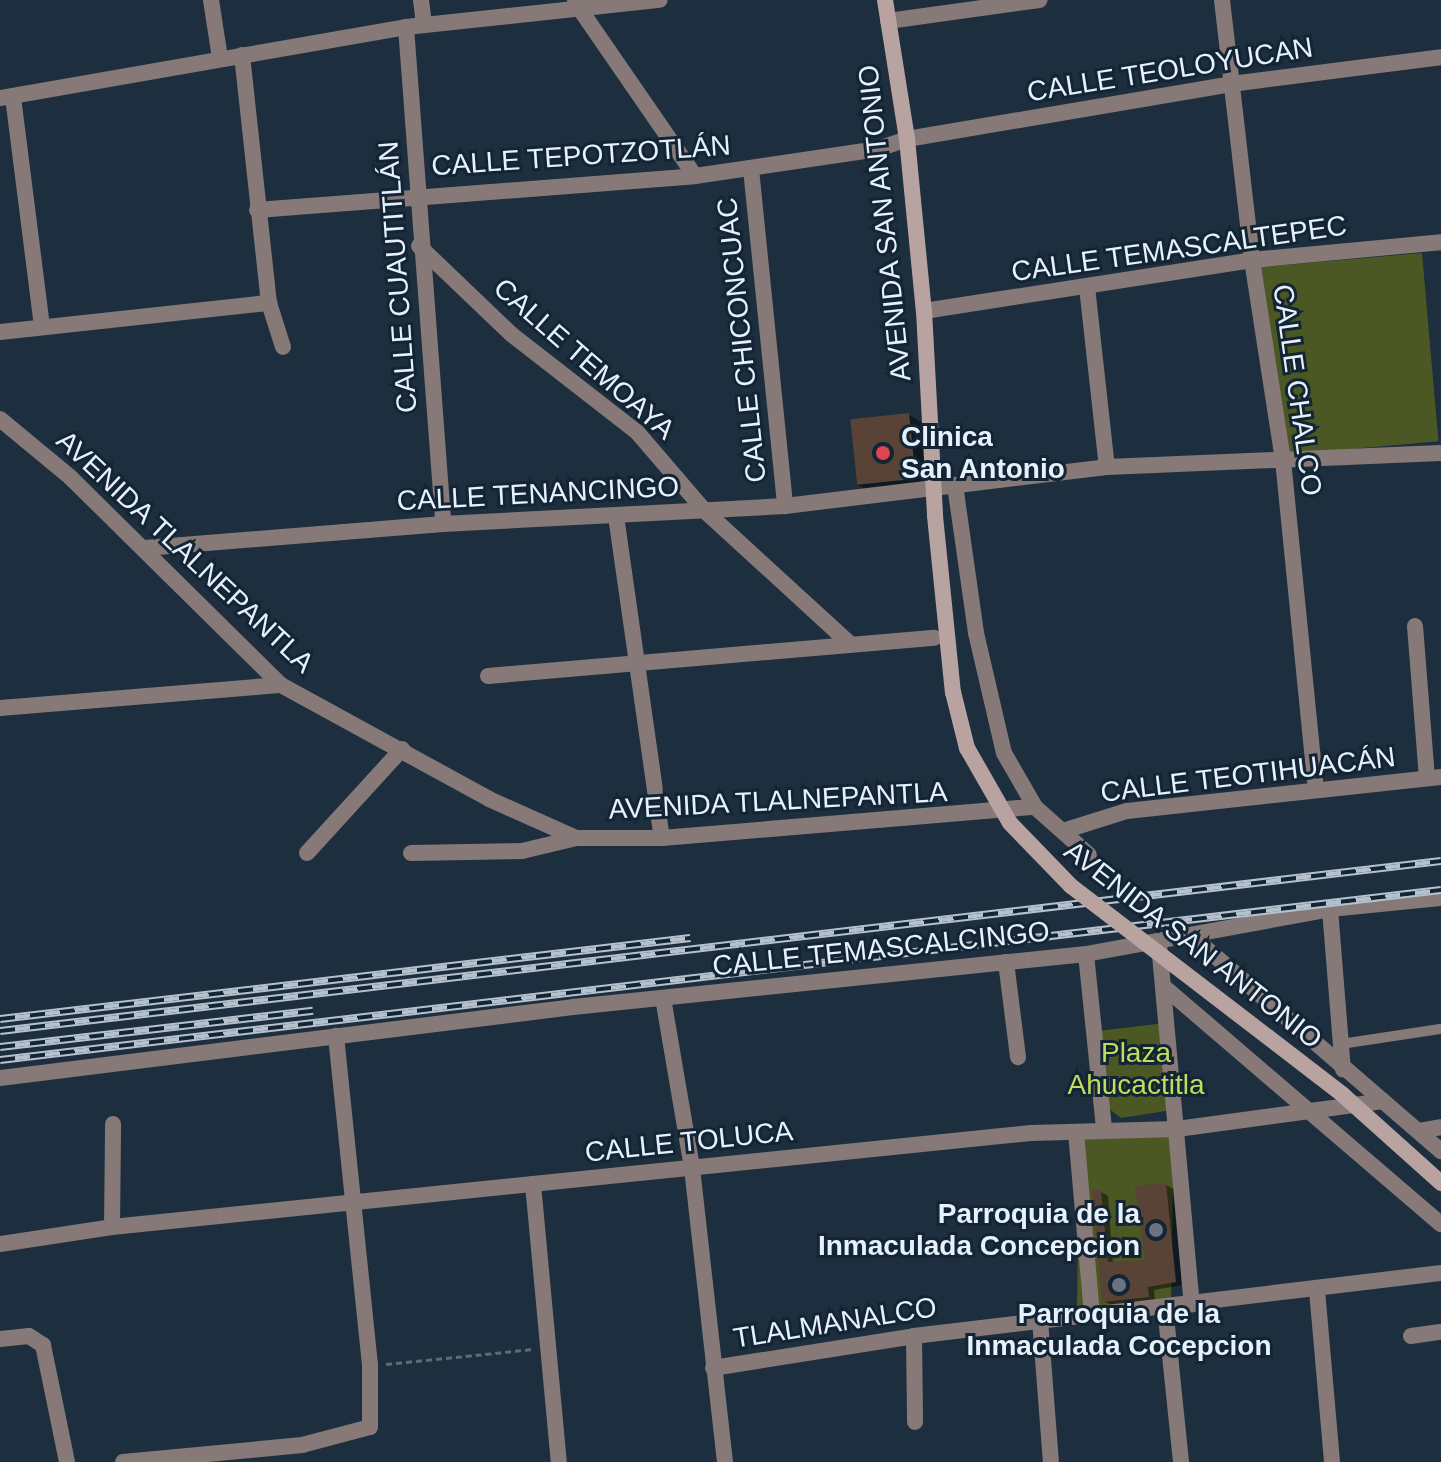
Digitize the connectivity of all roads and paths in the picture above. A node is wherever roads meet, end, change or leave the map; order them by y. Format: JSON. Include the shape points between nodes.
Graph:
{"nodes":[{"id":1,"x":211,"y":0,"type":"edge"},
{"id":2,"x":421,"y":0,"type":"edge"},
{"id":3,"x":660,"y":0,"type":"edge"},
{"id":4,"x":885,"y":0,"type":"edge"},
{"id":5,"x":1040,"y":0,"type":"edge"},
{"id":6,"x":1222,"y":0,"type":"edge"},
{"id":7,"x":576,"y":5,"type":"edge"},
{"id":8,"x":888,"y":21,"type":"junction"},
{"id":9,"x":424,"y":25,"type":"junction"},
{"id":10,"x":406,"y":27,"type":"junction"},
{"id":11,"x":242,"y":55,"type":"junction"},
{"id":12,"x":1441,"y":57,"type":"edge"},
{"id":13,"x":220,"y":58,"type":"junction"},
{"id":14,"x":1231,"y":84,"type":"junction"},
{"id":15,"x":6,"y":97,"type":"edge"},
{"id":16,"x":907,"y":139,"type":"junction"},
{"id":17,"x":751,"y":169,"type":"junction"},
{"id":18,"x":695,"y":176,"type":"junction"},
{"id":19,"x":420,"y":194,"type":"junction"},
{"id":20,"x":257,"y":210,"type":"junction"},
{"id":21,"x":1441,"y":242,"type":"edge"},
{"id":22,"x":419,"y":246,"type":"junction"},
{"id":23,"x":1252,"y":260,"type":"junction"},
{"id":24,"x":1087,"y":287,"type":"junction"},
{"id":25,"x":269,"y":303,"type":"junction"},
{"id":26,"x":924,"y":311,"type":"junction"},
{"id":27,"x":42,"y":326,"type":"junction"},
{"id":28,"x":0,"y":332,"type":"edge"},
{"id":29,"x":283,"y":347,"type":"dead end"},
{"id":30,"x":0,"y":419,"type":"edge"},
{"id":31,"x":1441,"y":453,"type":"edge"},
{"id":32,"x":1283,"y":460,"type":"junction"},
{"id":33,"x":1107,"y":467,"type":"junction"},
{"id":34,"x":955,"y":485,"type":"junction"},
{"id":35,"x":934,"y":488,"type":"junction"},
{"id":36,"x":785,"y":506,"type":"junction"},
{"id":37,"x":705,"y":511,"type":"junction"},
{"id":38,"x":616,"y":516,"type":"junction"},
{"id":39,"x":443,"y":524,"type":"junction"},
{"id":40,"x":145,"y":548,"type":"junction"},
{"id":41,"x":1415,"y":626,"type":"dead end"},
{"id":42,"x":934,"y":638,"type":"dead end"},
{"id":43,"x":851,"y":645,"type":"junction"},
{"id":44,"x":636,"y":661,"type":"junction"},
{"id":45,"x":488,"y":676,"type":"dead end"},
{"id":46,"x":281,"y":685,"type":"junction"},
{"id":47,"x":0,"y":708,"type":"edge"},
{"id":48,"x":402,"y":749,"type":"junction"},
{"id":49,"x":1434,"y":778,"type":"edge"},
{"id":50,"x":1316,"y":788,"type":"junction"},
{"id":51,"x":1035,"y":807,"type":"junction"},
{"id":52,"x":1063,"y":831,"type":"junction"},
{"id":53,"x":576,"y":838,"type":"junction"},
{"id":54,"x":662,"y":838,"type":"junction"},
{"id":55,"x":307,"y":853,"type":"dead end"},
{"id":56,"x":411,"y":853,"type":"dead end"},
{"id":57,"x":1089,"y":855,"type":"dead end"},
{"id":58,"x":1441,"y":898,"type":"edge"},
{"id":59,"x":1330,"y":909,"type":"junction"},
{"id":60,"x":1193,"y":937,"type":"junction"},
{"id":61,"x":1159,"y":942,"type":"junction"},
{"id":62,"x":1086,"y":954,"type":"junction"},
{"id":63,"x":1006,"y":962,"type":"junction"},
{"id":64,"x":1163,"y":986,"type":"junction"},
{"id":65,"x":663,"y":998,"type":"junction"},
{"id":66,"x":1440,"y":1029,"type":"edge"},
{"id":67,"x":336,"y":1036,"type":"junction"},
{"id":68,"x":1341,"y":1044,"type":"junction"},
{"id":69,"x":1018,"y":1057,"type":"dead end"},
{"id":70,"x":1343,"y":1069,"type":"junction"},
{"id":71,"x":0,"y":1078,"type":"edge"},
{"id":72,"x":1383,"y":1101,"type":"junction"},
{"id":73,"x":1314,"y":1111,"type":"junction"},
{"id":74,"x":113,"y":1124,"type":"dead end"},
{"id":75,"x":1441,"y":1127,"type":"edge"},
{"id":76,"x":1104,"y":1129,"type":"junction"},
{"id":77,"x":1177,"y":1129,"type":"junction"},
{"id":78,"x":1419,"y":1131,"type":"junction"},
{"id":79,"x":1076,"y":1132,"type":"junction"},
{"id":80,"x":1441,"y":1151,"type":"edge"},
{"id":81,"x":692,"y":1168,"type":"junction"},
{"id":82,"x":1441,"y":1183,"type":"edge"},
{"id":83,"x":533,"y":1184,"type":"junction"},
{"id":84,"x":356,"y":1202,"type":"junction"},
{"id":85,"x":1441,"y":1224,"type":"edge"},
{"id":86,"x":112,"y":1227,"type":"junction"},
{"id":87,"x":0,"y":1244,"type":"edge"},
{"id":88,"x":1441,"y":1273,"type":"edge"},
{"id":89,"x":1317,"y":1290,"type":"junction"},
{"id":90,"x":1192,"y":1304,"type":"junction"},
{"id":91,"x":1165,"y":1307,"type":"junction"},
{"id":92,"x":1092,"y":1314,"type":"junction"},
{"id":93,"x":1040,"y":1320,"type":"junction"},
{"id":94,"x":1441,"y":1332,"type":"edge"},
{"id":95,"x":914,"y":1336,"type":"junction"},
{"id":96,"x":1411,"y":1336,"type":"dead end"},
{"id":97,"x":0,"y":1339,"type":"edge"},
{"id":98,"x":548,"y":1347,"type":"junction"},
{"id":99,"x":370,"y":1365,"type":"junction"},
{"id":100,"x":713,"y":1368,"type":"junction"},
{"id":101,"x":915,"y":1422,"type":"dead end"},
{"id":102,"x":67,"y":1462,"type":"edge"},
{"id":103,"x":123,"y":1462,"type":"edge"},
{"id":104,"x":559,"y":1462,"type":"edge"},
{"id":105,"x":725,"y":1462,"type":"edge"},
{"id":106,"x":1051,"y":1462,"type":"edge"},
{"id":107,"x":1181,"y":1462,"type":"edge"},
{"id":108,"x":1332,"y":1462,"type":"edge"}],
"edges":[{"from":1,"to":13,"type":"street"},
{"from":2,"to":9,"type":"street"},
{"from":3,"to":7,"type":"street"},
{"from":4,"to":8,"type":"main road","name":"AVENIDA SAN ANTONIO"},
{"from":5,"to":8,"type":"street"},
{"from":6,"to":14,"type":"street","name":"CALLE CHALCO"},
{"from":7,"to":9,"type":"street"},
{"from":7,"to":18,"type":"street"},
{"from":8,"to":16,"type":"main road","name":"AVENIDA SAN ANTONIO"},
{"from":9,"to":10,"type":"street"},
{"from":10,"to":11,"type":"street"},
{"from":10,"to":19,"type":"street","name":"CALLE CUAUTITLÁN"},
{"from":11,"to":13,"type":"street"},
{"from":11,"to":20,"type":"street"},
{"from":12,"to":14,"type":"street","name":"CALLE TEOLOYUCAN"},
{"from":13,"to":15,"type":"street"},
{"from":14,"to":16,"type":"street","name":"CALLE TEOLOYUCAN"},
{"from":14,"to":23,"type":"street","name":"CALLE CHALCO"},
{"from":15,"to":27,"type":"street"},
{"from":16,"to":17,"type":"street","name":"CALLE TEPOTZOTLÁN","via":[[878,149]]},
{"from":16,"to":26,"type":"main road","name":"AVENIDA SAN ANTONIO"},
{"from":17,"to":18,"type":"street","name":"CALLE TEPOTZOTLÁN"},
{"from":17,"to":36,"type":"street","name":"CALLE CHICONCUAC"},
{"from":18,"to":19,"type":"street","name":"CALLE TEPOTZOTLÁN"},
{"from":19,"to":20,"type":"street","name":"CALLE TEPOTZOTLÁN"},
{"from":19,"to":22,"type":"street","name":"CALLE CUAUTITLÁN"},
{"from":20,"to":25,"type":"street"},
{"from":21,"to":23,"type":"street","name":"CALLE TEMASCALTEPEC"},
{"from":22,"to":37,"type":"street","name":"CALLE TEMOAYA","via":[[511,334],[637,432]]},
{"from":22,"to":39,"type":"street","name":"CALLE CUAUTITLÁN"},
{"from":23,"to":24,"type":"street","name":"CALLE TEMASCALTEPEC"},
{"from":23,"to":32,"type":"street","name":"CALLE CHALCO"},
{"from":24,"to":26,"type":"street","name":"CALLE TEMASCALTEPEC"},
{"from":24,"to":33,"type":"street"},
{"from":25,"to":27,"type":"street"},
{"from":25,"to":29,"type":"street"},
{"from":26,"to":35,"type":"main road","name":"AVENIDA SAN ANTONIO"},
{"from":27,"to":28,"type":"street"},
{"from":30,"to":40,"type":"street","name":"AVENIDA TLALNEPANTLA"},
{"from":31,"to":32,"type":"street","name":"CALLE TENANCINGO"},
{"from":32,"to":33,"type":"street","name":"CALLE TENANCINGO"},
{"from":32,"to":50,"type":"street","name":"CALLE CHALCO"},
{"from":33,"to":34,"type":"street","name":"CALLE TENANCINGO"},
{"from":34,"to":35,"type":"street","name":"CALLE TENANCINGO"},
{"from":34,"to":51,"type":"street","name":"AVENIDA SAN ANTONIO","via":[[986,685],[1004,753]]},
{"from":35,"to":36,"type":"street","name":"CALLE TENANCINGO"},
{"from":35,"to":82,"type":"main road","name":"AVENIDA SAN ANTONIO","bridge":true,"via":[[956,706],[984,786],[1010,823],[1071,886],[1343,1095]]},
{"from":36,"to":37,"type":"street","name":"CALLE TENANCINGO"},
{"from":37,"to":38,"type":"street","name":"CALLE TENANCINGO"},
{"from":37,"to":43,"type":"street","name":"CALLE TEMOAYA"},
{"from":38,"to":39,"type":"street","name":"CALLE TENANCINGO"},
{"from":38,"to":44,"type":"street"},
{"from":39,"to":40,"type":"street","name":"CALLE TENANCINGO"},
{"from":40,"to":46,"type":"street","name":"AVENIDA TLALNEPANTLA"},
{"from":41,"to":49,"type":"street"},
{"from":42,"to":43,"type":"street"},
{"from":43,"to":44,"type":"street"},
{"from":44,"to":45,"type":"street"},
{"from":44,"to":54,"type":"street"},
{"from":46,"to":47,"type":"street"},
{"from":46,"to":48,"type":"street","name":"AVENIDA TLALNEPANTLA"},
{"from":48,"to":53,"type":"street","name":"AVENIDA TLALNEPANTLA","via":[[489,799]]},
{"from":48,"to":55,"type":"street"},
{"from":49,"to":50,"type":"street","name":"CALLE TEOTIHUACÁN"},
{"from":50,"to":52,"type":"street","name":"CALLE TEOTIHUACÁN","via":[[1127,811]]},
{"from":51,"to":52,"type":"street","name":"AVENIDA SAN ANTONIO"},
{"from":51,"to":54,"type":"street","name":"AVENIDA TLALNEPANTLA"},
{"from":52,"to":57,"type":"street","name":"AVENIDA SAN ANTONIO"},
{"from":53,"to":54,"type":"street","name":"AVENIDA TLALNEPANTLA"},
{"from":53,"to":56,"type":"street","via":[[522,851]]},
{"from":58,"to":59,"type":"street","name":"CALLE TEMASCALCINGO"},
{"from":59,"to":60,"type":"street","name":"CALLE TEMASCALCINGO"},
{"from":59,"to":68,"type":"street"},
{"from":60,"to":61,"type":"street","name":"CALLE TEMASCALCINGO"},
{"from":60,"to":70,"type":"street","name":"AVENIDA SAN ANTONIO"},
{"from":61,"to":62,"type":"street","name":"CALLE TEMASCALCINGO"},
{"from":61,"to":64,"type":"street"},
{"from":62,"to":63,"type":"street","name":"CALLE TEMASCALCINGO"},
{"from":62,"to":76,"type":"street"},
{"from":63,"to":65,"type":"street","name":"CALLE TEMASCALCINGO"},
{"from":63,"to":69,"type":"street"},
{"from":64,"to":73,"type":"street","name":"AVENIDA SAN ANTONIO"},
{"from":64,"to":77,"type":"street"},
{"from":65,"to":67,"type":"street","name":"CALLE TEMASCALCINGO"},
{"from":65,"to":81,"type":"street"},
{"from":66,"to":68,"type":"lane"},
{"from":67,"to":71,"type":"street","name":"CALLE TEMASCALCINGO"},
{"from":67,"to":84,"type":"street"},
{"from":68,"to":70,"type":"street"},
{"from":70,"to":72,"type":"street","name":"AVENIDA SAN ANTONIO"},
{"from":72,"to":73,"type":"street","name":"CALLE TOLUCA"},
{"from":72,"to":78,"type":"street","name":"AVENIDA SAN ANTONIO"},
{"from":73,"to":77,"type":"street","name":"CALLE TOLUCA"},
{"from":73,"to":85,"type":"street","name":"AVENIDA SAN ANTONIO"},
{"from":74,"to":86,"type":"street"},
{"from":75,"to":78,"type":"street"},
{"from":76,"to":77,"type":"street","name":"CALLE TOLUCA"},
{"from":76,"to":79,"type":"street","name":"CALLE TOLUCA"},
{"from":77,"to":90,"type":"street"},
{"from":78,"to":80,"type":"street","name":"AVENIDA SAN ANTONIO"},
{"from":79,"to":81,"type":"street","name":"CALLE TOLUCA"},
{"from":79,"to":92,"type":"street"},
{"from":81,"to":83,"type":"street","name":"CALLE TOLUCA"},
{"from":81,"to":100,"type":"street"},
{"from":83,"to":84,"type":"street","name":"CALLE TOLUCA"},
{"from":83,"to":98,"type":"street"},
{"from":84,"to":86,"type":"street","name":"CALLE TOLUCA"},
{"from":84,"to":99,"type":"street"},
{"from":86,"to":87,"type":"street","name":"CALLE TOLUCA"},
{"from":88,"to":89,"type":"street","name":"TLALMANALCO"},
{"from":89,"to":90,"type":"street","name":"TLALMANALCO"},
{"from":89,"to":108,"type":"street"},
{"from":90,"to":91,"type":"street","name":"TLALMANALCO"},
{"from":91,"to":92,"type":"street","name":"TLALMANALCO"},
{"from":91,"to":107,"type":"street"},
{"from":92,"to":93,"type":"street","name":"TLALMANALCO"},
{"from":93,"to":95,"type":"street","name":"TLALMANALCO"},
{"from":93,"to":106,"type":"street"},
{"from":94,"to":96,"type":"street"},
{"from":95,"to":100,"type":"street","name":"TLALMANALCO"},
{"from":95,"to":101,"type":"street"},
{"from":97,"to":102,"type":"street","via":[[29,1336],[43,1345]]},
{"from":98,"to":99,"type":"path"},
{"from":98,"to":104,"type":"street"},
{"from":99,"to":103,"type":"street","via":[[372,1416],[370,1427],[361,1433],[302,1445]]},
{"from":100,"to":105,"type":"street"}]}
